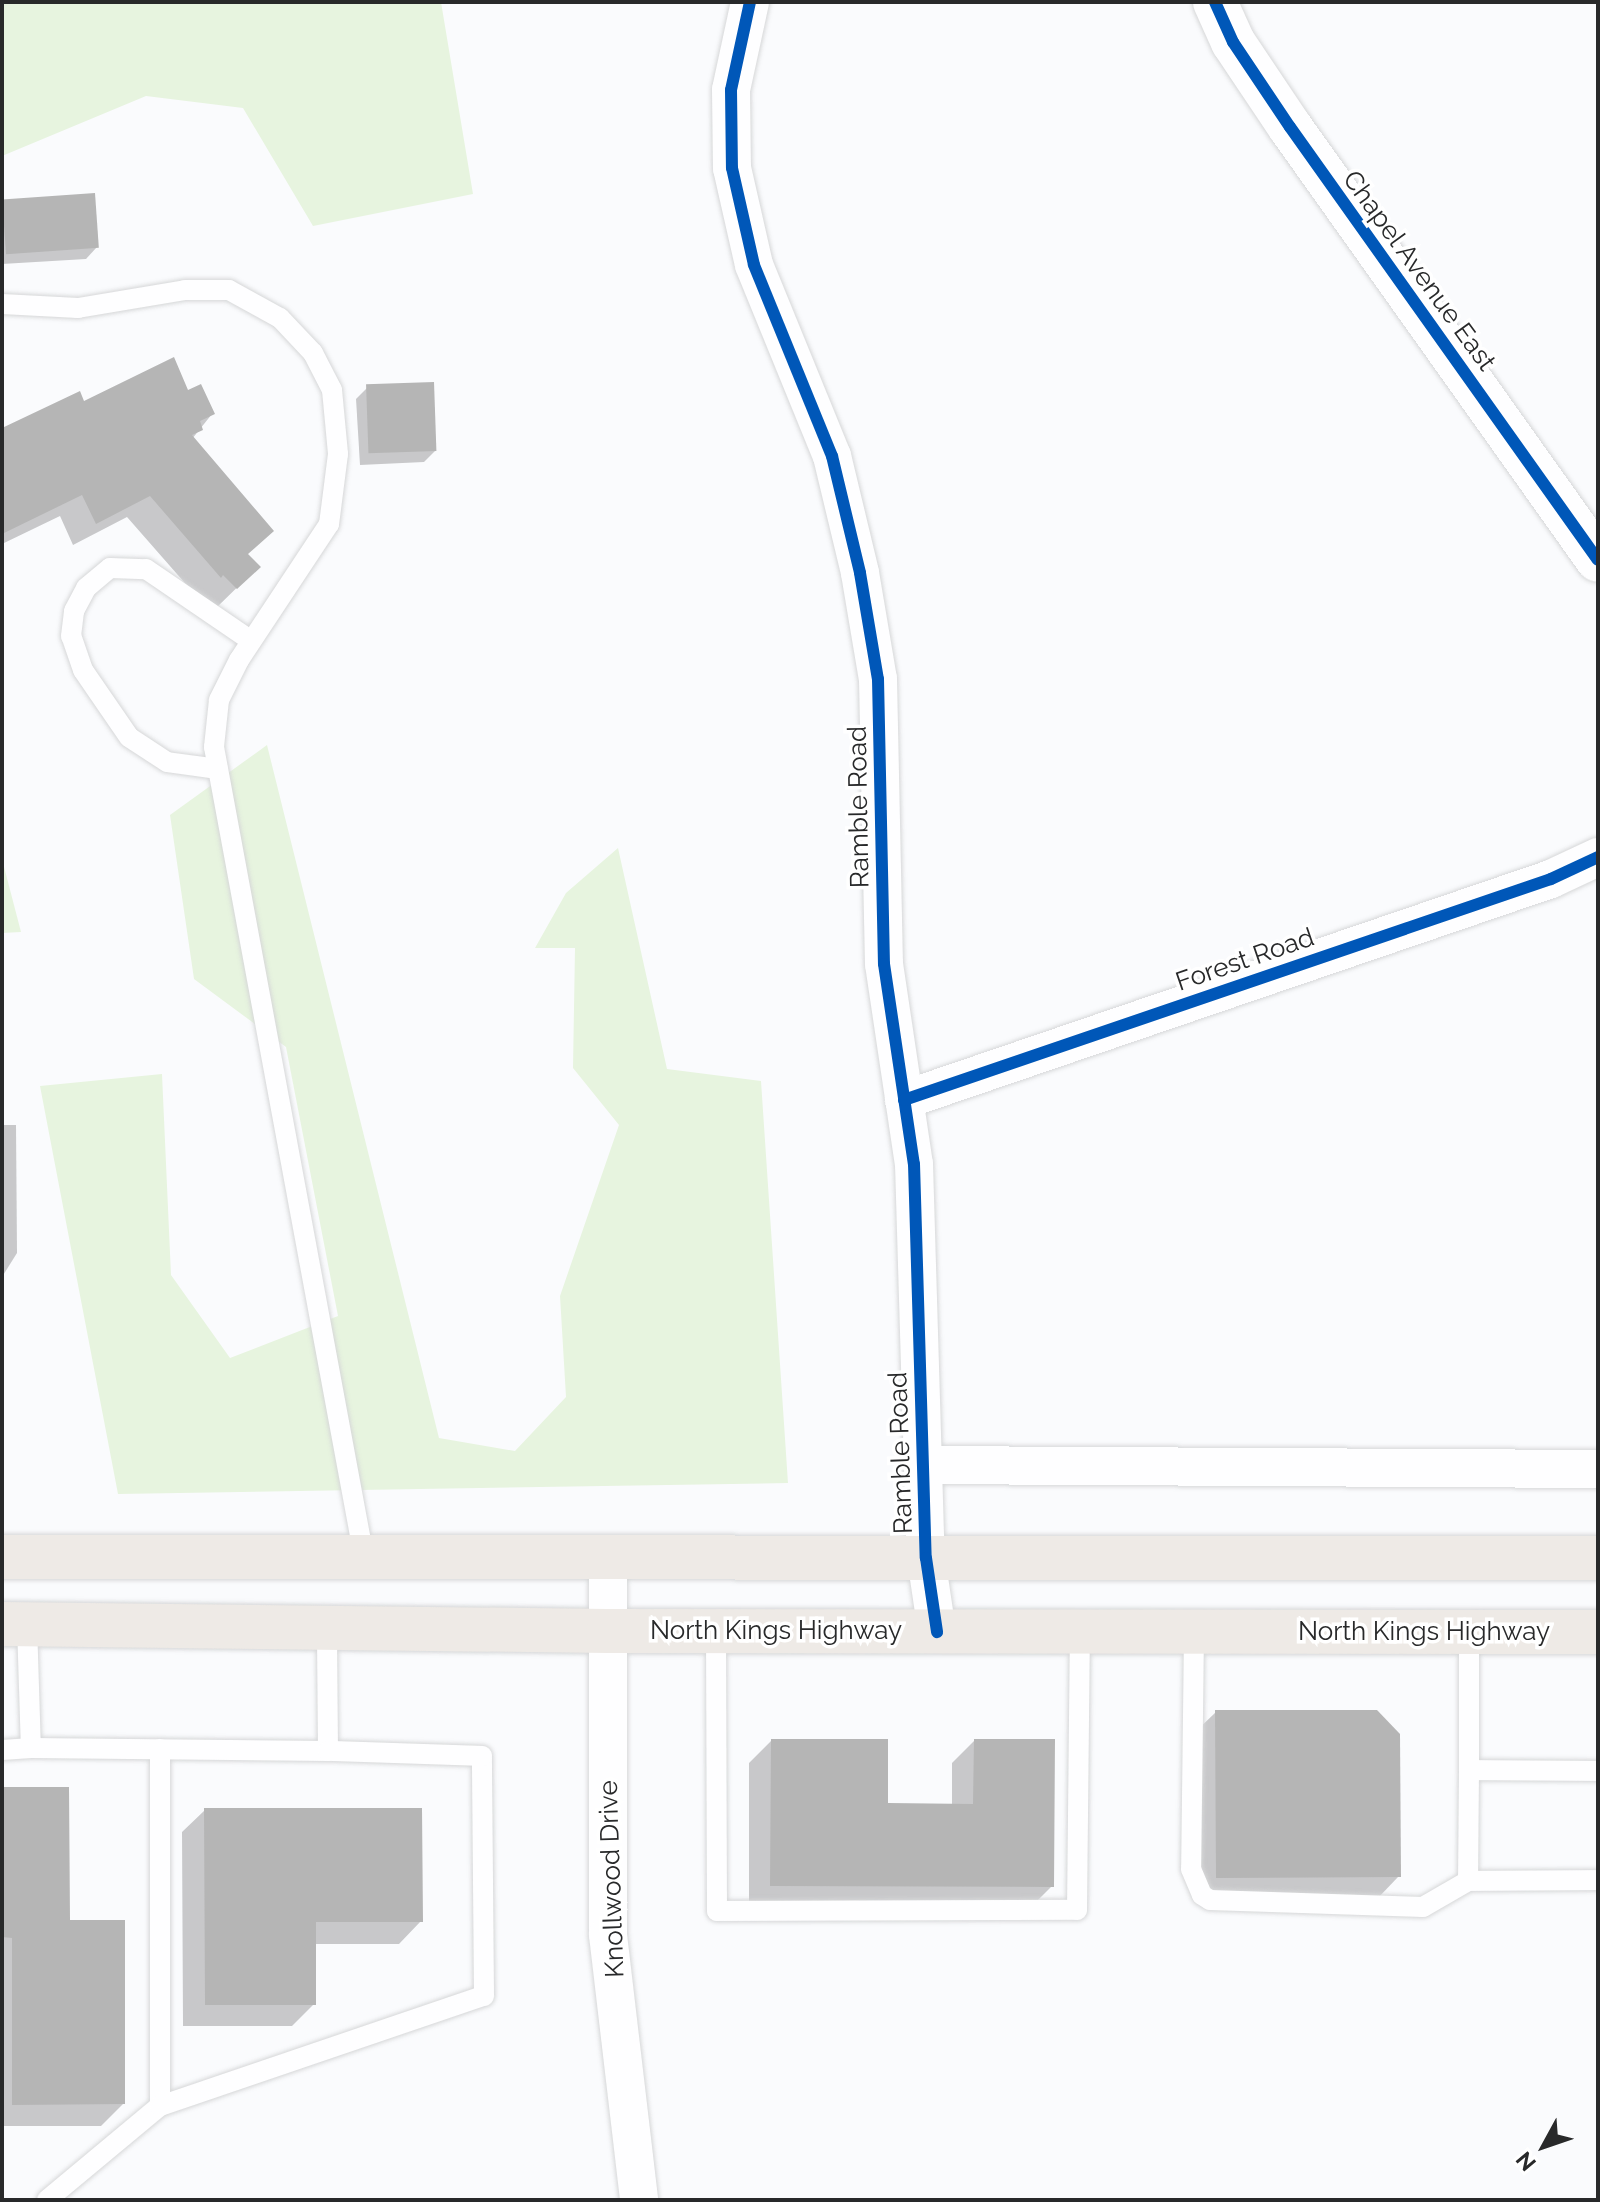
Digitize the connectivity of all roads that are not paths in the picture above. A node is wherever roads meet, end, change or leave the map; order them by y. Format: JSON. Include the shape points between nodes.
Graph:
{"nodes":[{"id":1,"x":750,"y":2,"type":"edge"},
{"id":2,"x":1215,"y":2,"type":"edge"},
{"id":3,"x":2,"y":304,"type":"edge"},
{"id":4,"x":1598,"y":560,"type":"edge"},
{"id":5,"x":250,"y":640,"type":"junction"},
{"id":6,"x":218,"y":769,"type":"junction"},
{"id":7,"x":1598,"y":857,"type":"edge"},
{"id":8,"x":904,"y":1100,"type":"junction"},
{"id":9,"x":923,"y":1465,"type":"junction"},
{"id":10,"x":1598,"y":1469,"type":"edge"},
{"id":11,"x":2,"y":1557,"type":"edge"},
{"id":12,"x":364,"y":1557,"type":"junction"},
{"id":13,"x":608,"y":1558,"type":"junction"},
{"id":14,"x":926,"y":1558,"type":"junction"},
{"id":15,"x":1598,"y":1558,"type":"edge"},
{"id":16,"x":14,"y":1624,"type":"edge"},
{"id":17,"x":327,"y":1628,"type":"junction"},
{"id":18,"x":608,"y":1631,"type":"junction"},
{"id":19,"x":716,"y":1631,"type":"junction"},
{"id":20,"x":937,"y":1632,"type":"junction"},
{"id":21,"x":1469,"y":1632,"type":"junction"},
{"id":22,"x":1598,"y":1632,"type":"edge"},
{"id":23,"x":1080,"y":1633,"type":"junction"},
{"id":24,"x":1194,"y":1633,"type":"junction"},
{"id":25,"x":31,"y":1748,"type":"junction"},
{"id":26,"x":160,"y":1749,"type":"junction"},
{"id":27,"x":2,"y":1750,"type":"edge"},
{"id":28,"x":328,"y":1751,"type":"junction"},
{"id":29,"x":1469,"y":1770,"type":"junction"},
{"id":30,"x":1598,"y":1771,"type":"edge"},
{"id":31,"x":1598,"y":1880,"type":"edge"},
{"id":32,"x":1468,"y":1881,"type":"junction"},
{"id":33,"x":160,"y":2106,"type":"junction"},
{"id":34,"x":47,"y":2200,"type":"edge"},
{"id":35,"x":639,"y":2200,"type":"edge"}],
"edges":[{"from":1,"to":8,"type":"street","name":"Ramble Road","via":[[731,90],[732,168],[754,265],[832,456],[860,573],[878,679],[884,964]]},
{"from":2,"to":4,"type":"street","name":"Chapel Avenue East","via":[[1233,42],[1290,127]]},
{"from":3,"to":5,"type":"lane","via":[[78,308],[185,290],[229,290],[280,318],[313,353],[332,390],[338,454],[329,524]]},
{"from":5,"to":6,"type":"lane","via":[[219,700],[214,747]]},
{"from":5,"to":6,"type":"lane","via":[[146,569],[110,568],[86,588],[74,611],[71,636],[83,670],[129,737],[167,762]]},
{"from":6,"to":12,"type":"lane"},
{"from":7,"to":8,"type":"street","name":"Forest Road","via":[[1551,879]]},
{"from":8,"to":9,"type":"street","name":"Ramble Road","via":[[914,1164]]},
{"from":9,"to":10,"type":"street"},
{"from":9,"to":14,"type":"street","name":"Ramble Road"},
{"from":11,"to":12,"type":"main road"},
{"from":12,"to":13,"type":"main road"},
{"from":13,"to":14,"type":"main road"},
{"from":13,"to":18,"type":"street","name":"Knollwood Drive"},
{"from":14,"to":15,"type":"main road"},
{"from":14,"to":20,"type":"street","name":"Ramble Road"},
{"from":16,"to":17,"type":"main road","name":"North Kings Highway"},
{"from":16,"to":25,"type":"lane"},
{"from":17,"to":18,"type":"main road","name":"North Kings Highway"},
{"from":17,"to":28,"type":"lane"},
{"from":18,"to":19,"type":"main road","name":"North Kings Highway"},
{"from":18,"to":35,"type":"street","name":"Knollwood Drive","via":[[608,1935]]},
{"from":19,"to":20,"type":"main road","name":"North Kings Highway"},
{"from":19,"to":23,"type":"lane","via":[[717,1911],[1077,1910]]},
{"from":20,"to":23,"type":"main road","name":"North Kings Highway"},
{"from":21,"to":22,"type":"main road","name":"North Kings Highway"},
{"from":21,"to":24,"type":"main road","name":"North Kings Highway"},
{"from":21,"to":29,"type":"lane"},
{"from":23,"to":24,"type":"main road","name":"North Kings Highway"},
{"from":24,"to":32,"type":"lane","via":[[1191,1869],[1202,1895],[1210,1900],[1423,1907]]},
{"from":25,"to":26,"type":"lane"},
{"from":25,"to":27,"type":"lane"},
{"from":26,"to":28,"type":"lane"},
{"from":26,"to":33,"type":"lane"},
{"from":28,"to":33,"type":"lane","via":[[482,1756],[484,1996]]},
{"from":29,"to":30,"type":"lane"},
{"from":29,"to":32,"type":"lane"},
{"from":31,"to":32,"type":"lane"},
{"from":33,"to":34,"type":"lane"}]}
